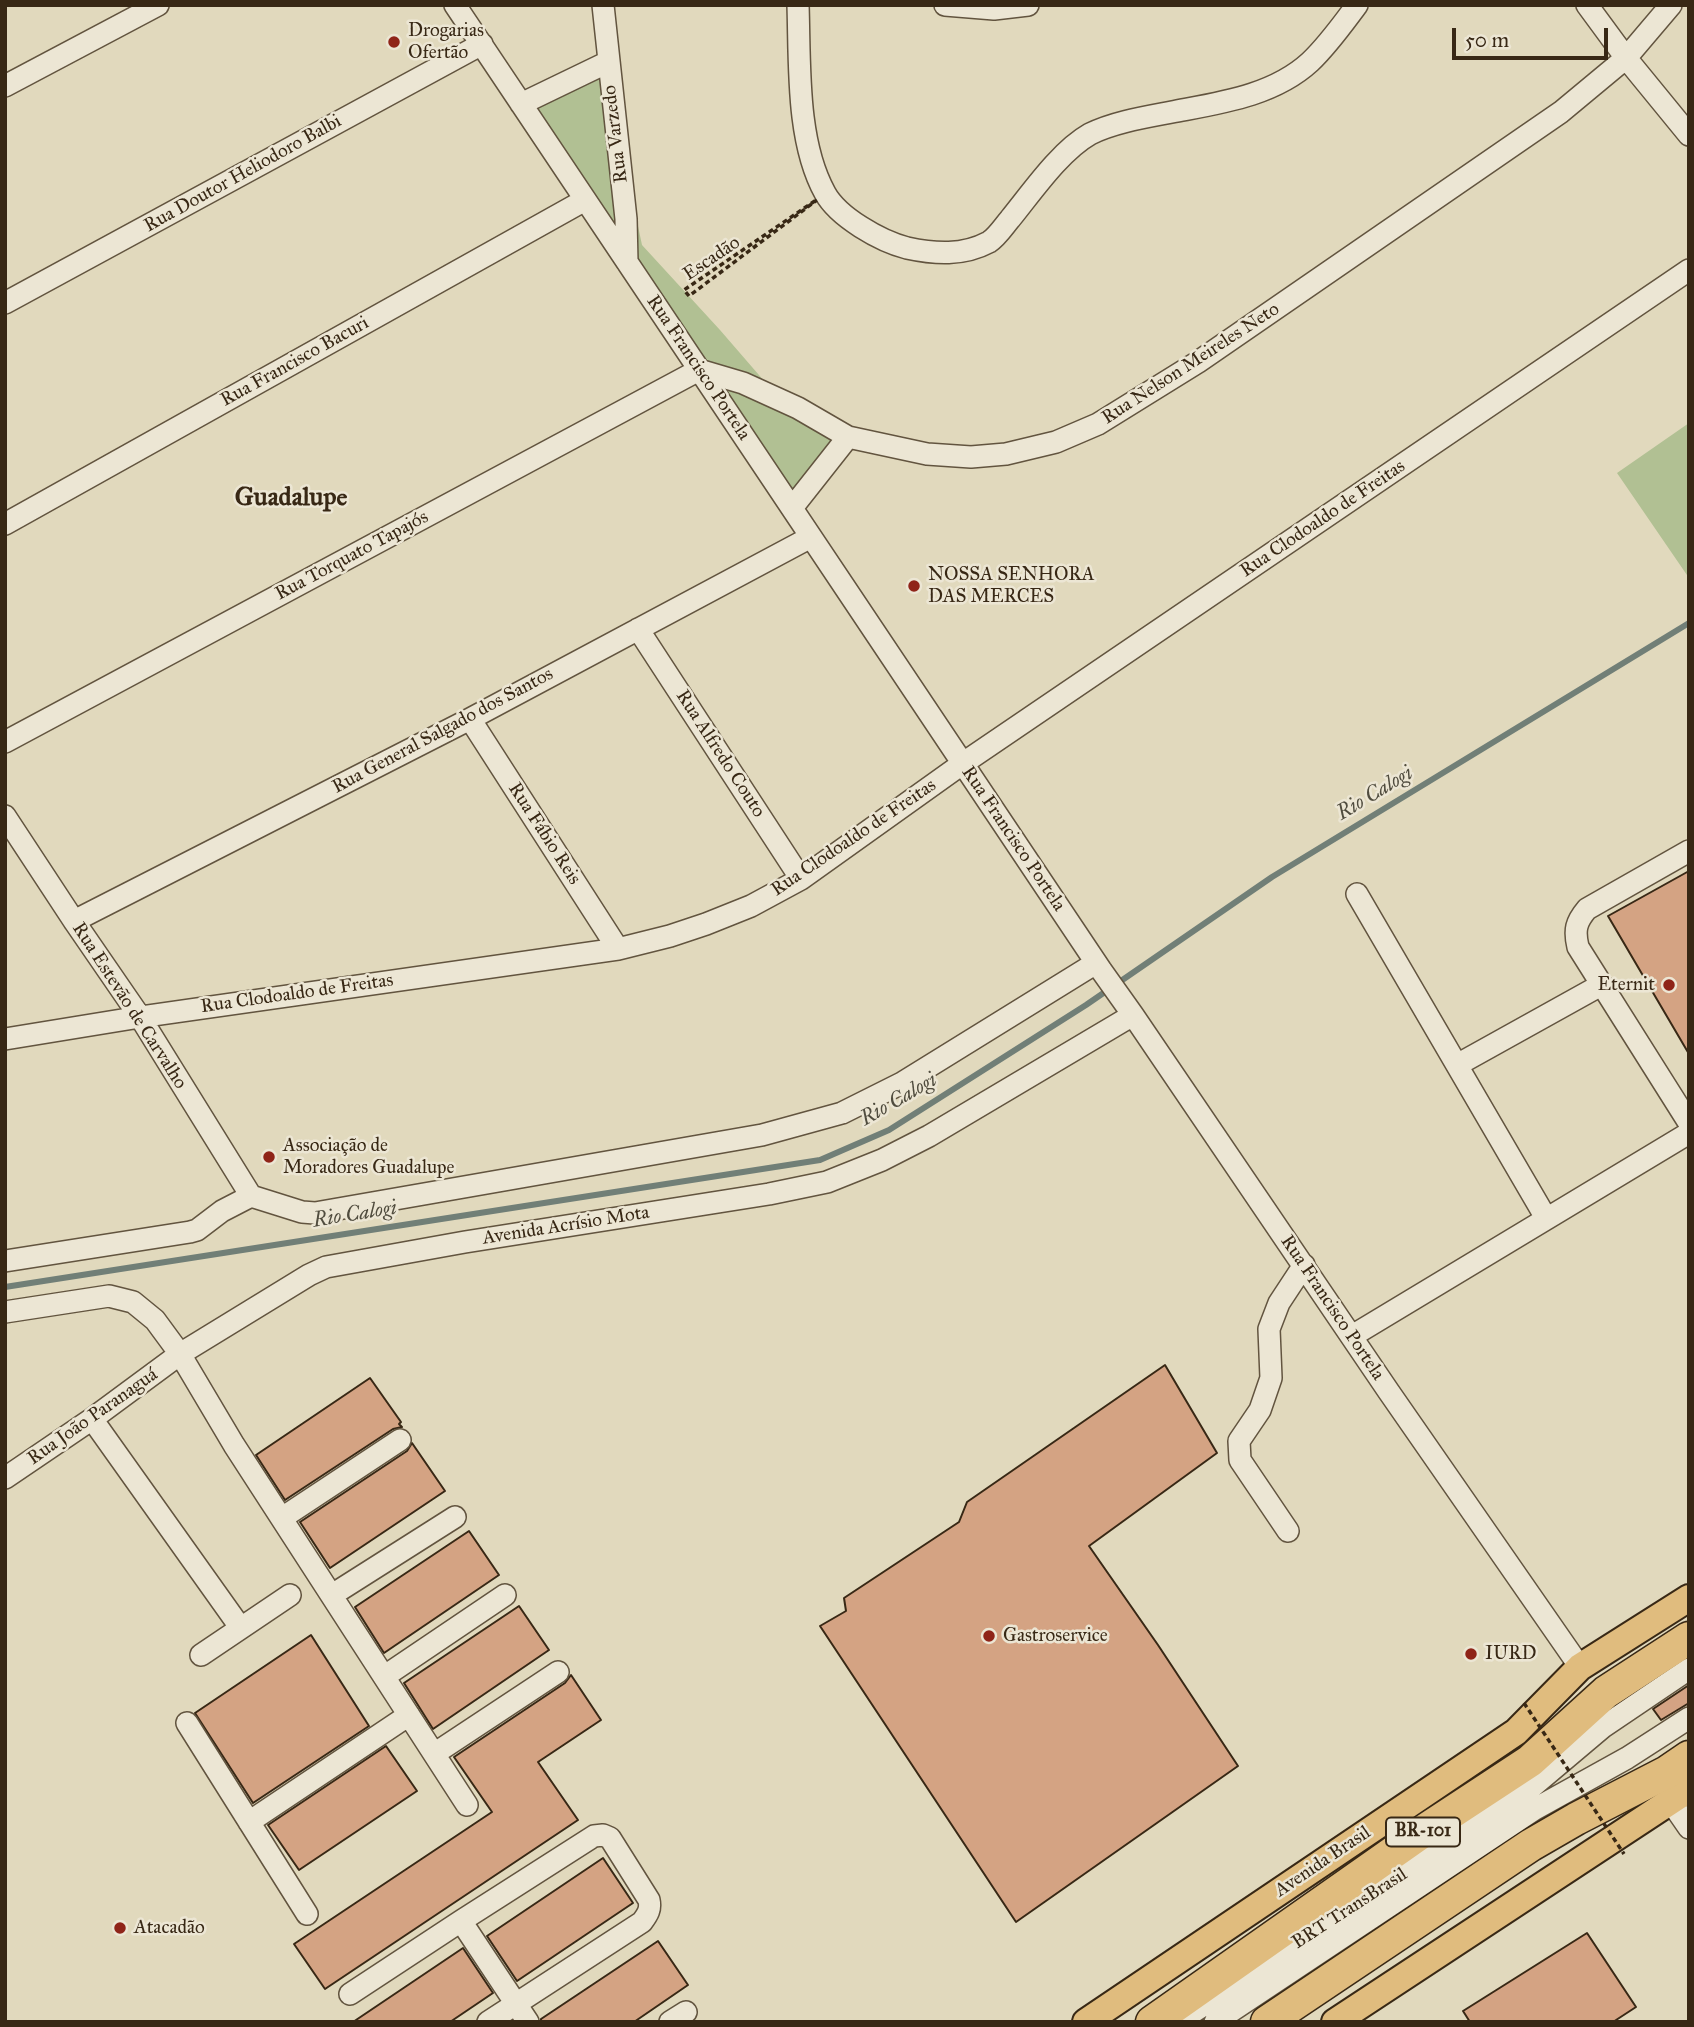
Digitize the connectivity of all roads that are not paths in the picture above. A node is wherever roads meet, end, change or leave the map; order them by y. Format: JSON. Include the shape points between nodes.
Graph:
{"nodes":[{"id":1,"x":158,"y":5,"type":"edge"},
{"id":2,"x":455,"y":5,"type":"edge"},
{"id":3,"x":603,"y":5,"type":"edge"},
{"id":4,"x":798,"y":5,"type":"edge"},
{"id":5,"x":945,"y":5,"type":"edge"},
{"id":6,"x":1028,"y":5,"type":"edge"},
{"id":7,"x":1357,"y":5,"type":"edge"},
{"id":8,"x":1587,"y":5,"type":"edge"},
{"id":9,"x":1671,"y":5,"type":"edge"},
{"id":10,"x":481,"y":44,"type":"junction"},
{"id":11,"x":1626,"y":58,"type":"junction"},
{"id":12,"x":608,"y":62,"type":"junction"},
{"id":13,"x":5,"y":86,"type":"edge"},
{"id":14,"x":522,"y":104,"type":"junction"},
{"id":15,"x":1689,"y":135,"type":"edge"},
{"id":16,"x":585,"y":200,"type":"junction"},
{"id":17,"x":627,"y":262,"type":"junction"},
{"id":18,"x":1689,"y":270,"type":"edge"},
{"id":19,"x":5,"y":303,"type":"edge"},
{"id":20,"x":699,"y":370,"type":"junction"},
{"id":21,"x":848,"y":437,"type":"junction"},
{"id":22,"x":792,"y":508,"type":"junction"},
{"id":23,"x":5,"y":524,"type":"edge"},
{"id":24,"x":811,"y":537,"type":"junction"},
{"id":25,"x":638,"y":629,"type":"junction"},
{"id":26,"x":470,"y":719,"type":"junction"},
{"id":27,"x":5,"y":741,"type":"edge"},
{"id":28,"x":962,"y":764,"type":"junction"},
{"id":29,"x":5,"y":817,"type":"edge"},
{"id":30,"x":1689,"y":851,"type":"edge"},
{"id":31,"x":801,"y":879,"type":"junction"},
{"id":32,"x":1357,"y":894,"type":"dead end"},
{"id":33,"x":74,"y":922,"type":"junction"},
{"id":34,"x":618,"y":949,"type":"junction"},
{"id":35,"x":1098,"y":966,"type":"junction"},
{"id":36,"x":1601,"y":985,"type":"junction"},
{"id":37,"x":1130,"y":1010,"type":"junction"},
{"id":38,"x":140,"y":1017,"type":"junction"},
{"id":39,"x":5,"y":1039,"type":"edge"},
{"id":40,"x":1457,"y":1066,"type":"junction"},
{"id":41,"x":1689,"y":1123,"type":"edge"},
{"id":42,"x":1689,"y":1133,"type":"edge"},
{"id":43,"x":251,"y":1196,"type":"junction"},
{"id":44,"x":1546,"y":1219,"type":"junction"},
{"id":45,"x":5,"y":1261,"type":"edge"},
{"id":46,"x":1304,"y":1265,"type":"junction"},
{"id":47,"x":5,"y":1312,"type":"edge"},
{"id":48,"x":1352,"y":1336,"type":"junction"},
{"id":49,"x":180,"y":1354,"type":"junction"},
{"id":50,"x":92,"y":1419,"type":"junction"},
{"id":51,"x":400,"y":1440,"type":"dead end"},
{"id":52,"x":5,"y":1478,"type":"edge"},
{"id":53,"x":455,"y":1517,"type":"dead end"},
{"id":54,"x":282,"y":1518,"type":"junction"},
{"id":55,"x":1288,"y":1531,"type":"dead end"},
{"id":56,"x":290,"y":1595,"type":"dead end"},
{"id":57,"x":332,"y":1595,"type":"junction"},
{"id":58,"x":505,"y":1595,"type":"dead end"},
{"id":59,"x":1689,"y":1598,"type":"edge"},
{"id":60,"x":240,"y":1627,"type":"junction"},
{"id":61,"x":1689,"y":1638,"type":"edge"},
{"id":62,"x":201,"y":1655,"type":"dead end"},
{"id":63,"x":1580,"y":1667,"type":"junction"},
{"id":64,"x":1689,"y":1669,"type":"edge"},
{"id":65,"x":558,"y":1672,"type":"dead end"},
{"id":66,"x":385,"y":1676,"type":"junction"},
{"id":67,"x":409,"y":1715,"type":"junction"},
{"id":68,"x":1689,"y":1718,"type":"edge"},
{"id":69,"x":187,"y":1723,"type":"dead end"},
{"id":70,"x":434,"y":1755,"type":"junction"},
{"id":71,"x":1689,"y":1757,"type":"edge"},
{"id":72,"x":1680,"y":1796,"type":"edge"},
{"id":73,"x":467,"y":1805,"type":"dead end"},
{"id":74,"x":249,"y":1822,"type":"junction"},
{"id":75,"x":1689,"y":1828,"type":"edge"},
{"id":76,"x":307,"y":1914,"type":"dead end"},
{"id":77,"x":461,"y":1921,"type":"junction"},
{"id":78,"x":350,"y":1994,"type":"dead end"},
{"id":79,"x":522,"y":2013,"type":"edge"},
{"id":80,"x":488,"y":2022,"type":"edge"},
{"id":81,"x":1086,"y":2022,"type":"edge"},
{"id":82,"x":1152,"y":2022,"type":"edge"},
{"id":83,"x":1178,"y":2022,"type":"edge"},
{"id":84,"x":1215,"y":2022,"type":"edge"},
{"id":85,"x":1267,"y":2022,"type":"edge"},
{"id":86,"x":1335,"y":2022,"type":"edge"}],
"edges":[{"from":1,"to":13,"type":"street"},
{"from":2,"to":10,"type":"street","name":"Rua Francisco Portela"},
{"from":3,"to":12,"type":"street","name":"Rua Varzedo"},
{"from":4,"to":7,"type":"street","via":[[807,149],[825,194],[863,230],[892,244],[930,253],[967,251],[992,240],[1060,158],[1090,135],[1134,119],[1235,100],[1281,82],[1332,40]]},
{"from":5,"to":6,"type":"street","via":[[994,9]]},
{"from":8,"to":11,"type":"street"},
{"from":9,"to":11,"type":"street","name":"Rua Nelson Meireles Neto"},
{"from":10,"to":14,"type":"street","name":"Rua Francisco Portela"},
{"from":10,"to":19,"type":"street","name":"Rua Doutor Heliodoro Balbi"},
{"from":11,"to":15,"type":"street"},
{"from":11,"to":21,"type":"street","name":"Rua Nelson Meireles Neto","via":[[1561,112],[1198,362],[1098,424],[1044,445],[971,457],[927,454]]},
{"from":12,"to":14,"type":"street"},
{"from":12,"to":17,"type":"street","name":"Rua Varzedo"},
{"from":14,"to":16,"type":"street","name":"Rua Francisco Portela"},
{"from":16,"to":17,"type":"street","name":"Rua Francisco Portela"},
{"from":16,"to":23,"type":"street","name":"Rua Francisco Bacuri"},
{"from":17,"to":20,"type":"street","name":"Rua Francisco Portela"},
{"from":18,"to":28,"type":"street","name":"Rua Clodoaldo de Freitas"},
{"from":20,"to":21,"type":"street","name":"Rua Nelson Meireles Neto","via":[[743,383]]},
{"from":20,"to":22,"type":"street","name":"Rua Francisco Portela"},
{"from":20,"to":27,"type":"street","name":"Rua Torquato Tapajós"},
{"from":21,"to":22,"type":"street"},
{"from":22,"to":24,"type":"street","name":"Rua Francisco Portela"},
{"from":24,"to":25,"type":"street","name":"Rua General Salgado dos Santos"},
{"from":24,"to":28,"type":"street","name":"Rua Francisco Portela"},
{"from":25,"to":26,"type":"street","name":"Rua General Salgado dos Santos"},
{"from":25,"to":31,"type":"street","name":"Rua Alfredo Couto"},
{"from":26,"to":33,"type":"street","name":"Rua General Salgado dos Santos"},
{"from":26,"to":34,"type":"street","name":"Rua Fábio Reis"},
{"from":28,"to":31,"type":"street","name":"Rua Clodoaldo de Freitas"},
{"from":28,"to":35,"type":"street","name":"Rua Francisco Portela"},
{"from":29,"to":33,"type":"street","name":"Rua Estevão de Carvalho"},
{"from":30,"to":36,"type":"street","via":[[1587,909],[1579,919],[1578,947]]},
{"from":31,"to":34,"type":"street","name":"Rua Clodoaldo de Freitas","via":[[706,924]]},
{"from":32,"to":40,"type":"street"},
{"from":33,"to":38,"type":"street","name":"Rua Estevão de Carvalho"},
{"from":34,"to":38,"type":"street","name":"Rua Clodoaldo de Freitas"},
{"from":35,"to":37,"type":"street","name":"Rua Francisco Portela"},
{"from":35,"to":43,"type":"street","via":[[902,1083],[842,1113],[762,1135],[314,1213]]},
{"from":36,"to":40,"type":"street"},
{"from":36,"to":41,"type":"street"},
{"from":37,"to":46,"type":"street","name":"Rua Francisco Portela"},
{"from":37,"to":49,"type":"street","name":"Avenida Acrísio Mota","via":[[929,1136],[827,1182],[326,1267]]},
{"from":38,"to":39,"type":"street","name":"Rua Clodoaldo de Freitas"},
{"from":38,"to":43,"type":"street","name":"Rua Estevão de Carvalho"},
{"from":40,"to":44,"type":"street"},
{"from":42,"to":44,"type":"street"},
{"from":43,"to":45,"type":"street","via":[[197,1230]]},
{"from":44,"to":48,"type":"street"},
{"from":46,"to":48,"type":"street","name":"Rua Francisco Portela"},
{"from":46,"to":55,"type":"street","via":[[1279,1303],[1269,1329],[1270,1378],[1260,1410],[1239,1441],[1241,1460]]},
{"from":47,"to":49,"type":"street","via":[[109,1296],[133,1302],[155,1320]]},
{"from":48,"to":63,"type":"street","name":"Rua Francisco Portela"},
{"from":49,"to":50,"type":"street","name":"Rua João Paranaguá"},
{"from":49,"to":54,"type":"street"},
{"from":50,"to":52,"type":"street","name":"Rua João Paranaguá"},
{"from":50,"to":60,"type":"street"},
{"from":51,"to":54,"type":"street"},
{"from":53,"to":57,"type":"street"},
{"from":54,"to":57,"type":"street"},
{"from":56,"to":60,"type":"street"},
{"from":57,"to":66,"type":"street"},
{"from":58,"to":66,"type":"street"},
{"from":59,"to":63,"type":"main road","name":"Avenida Brasil"},
{"from":60,"to":62,"type":"street"},
{"from":61,"to":82,"type":"highway","name":"Avenida Brasil","number":"BR-101","via":[[1606,1692],[1530,1761]]},
{"from":63,"to":81,"type":"main road","name":"Avenida Brasil","via":[[1516,1732]]},
{"from":64,"to":83,"type":"street","name":"BRT TransBrasil","via":[[1603,1727],[1520,1797]]},
{"from":65,"to":70,"type":"street"},
{"from":66,"to":67,"type":"street"},
{"from":67,"to":70,"type":"street"},
{"from":67,"to":74,"type":"street"},
{"from":68,"to":84,"type":"street","name":"BRT TransBrasil","via":[[1535,1809]]},
{"from":69,"to":74,"type":"street"},
{"from":70,"to":73,"type":"street"},
{"from":71,"to":85,"type":"highway","via":[[1531,1845]]},
{"from":72,"to":75,"type":"street"},
{"from":72,"to":86,"type":"main road"},
{"from":74,"to":76,"type":"street"},
{"from":77,"to":78,"type":"street"},
{"from":77,"to":79,"type":"street"},
{"from":77,"to":79,"type":"street","via":[[594,1836],[610,1838],[649,1899],[649,1913]]},
{"from":79,"to":80,"type":"street"}]}
